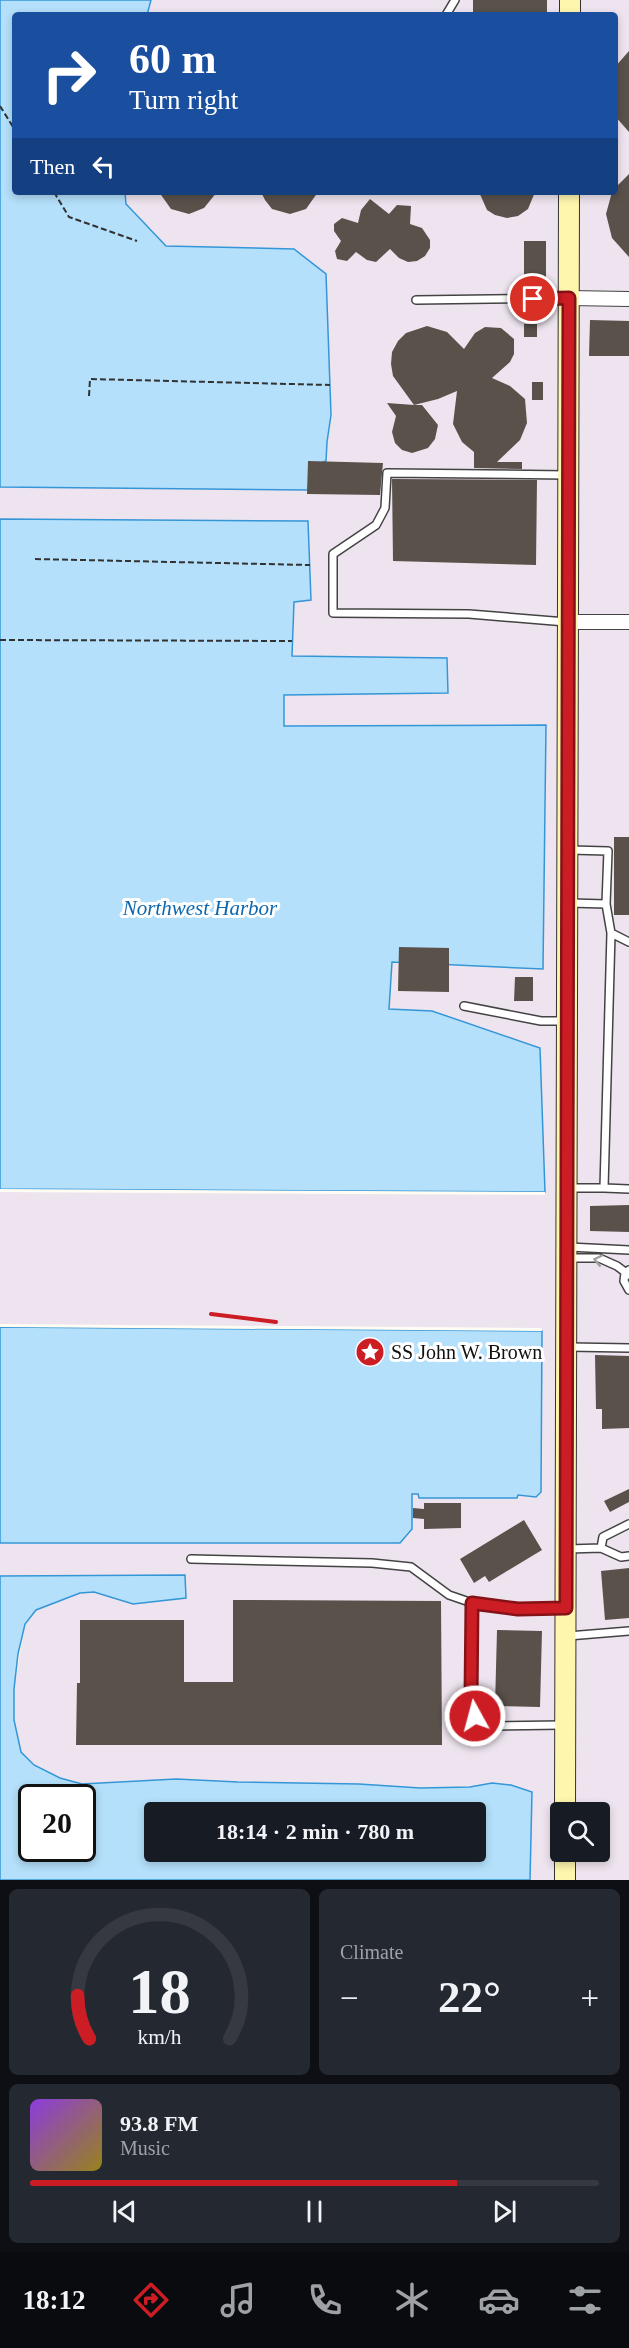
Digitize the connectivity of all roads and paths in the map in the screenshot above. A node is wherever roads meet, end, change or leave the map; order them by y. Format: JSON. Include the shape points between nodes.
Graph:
{"nodes":[{"id":1,"x":0,"y":106,"type":"edge"},
{"id":2,"x":12,"y":125,"type":"edge"},
{"id":3,"x":56,"y":195,"type":"edge"},
{"id":4,"x":569,"y":195,"type":"edge"},
{"id":5,"x":137,"y":242,"type":"dead end"},
{"id":6,"x":569,"y":298,"type":"junction"},
{"id":7,"x":629,"y":298,"type":"edge"},
{"id":8,"x":416,"y":300,"type":"dead end"},
{"id":9,"x":330,"y":385,"type":"dead end"},
{"id":10,"x":89,"y":396,"type":"dead end"},
{"id":11,"x":569,"y":475,"type":"junction"},
{"id":12,"x":35,"y":559,"type":"dead end"},
{"id":13,"x":310,"y":565,"type":"dead end"},
{"id":14,"x":568,"y":622,"type":"junction"},
{"id":15,"x":629,"y":622,"type":"edge"},
{"id":16,"x":0,"y":640,"type":"edge"},
{"id":17,"x":292,"y":641,"type":"dead end"},
{"id":18,"x":567,"y":850,"type":"junction"},
{"id":19,"x":567,"y":903,"type":"junction"},
{"id":20,"x":606,"y":904,"type":"junction"},
{"id":21,"x":611,"y":933,"type":"junction"},
{"id":22,"x":629,"y":942,"type":"edge"},
{"id":23,"x":464,"y":1006,"type":"dead end"},
{"id":24,"x":567,"y":1021,"type":"junction"},
{"id":25,"x":567,"y":1188,"type":"junction"},
{"id":26,"x":604,"y":1188,"type":"junction"},
{"id":27,"x":629,"y":1189,"type":"edge"},
{"id":28,"x":629,"y":1250,"type":"edge"},
{"id":29,"x":566,"y":1252,"type":"junction"},
{"id":30,"x":628,"y":1273,"type":"edge"},
{"id":31,"x":629,"y":1290,"type":"edge"},
{"id":32,"x":566,"y":1347,"type":"junction"},
{"id":33,"x":629,"y":1348,"type":"edge"},
{"id":34,"x":629,"y":1524,"type":"edge"},
{"id":35,"x":601,"y":1548,"type":"junction"},
{"id":36,"x":566,"y":1549,"type":"junction"},
{"id":37,"x":629,"y":1556,"type":"edge"},
{"id":38,"x":191,"y":1559,"type":"dead end"},
{"id":39,"x":472,"y":1603,"type":"junction"},
{"id":40,"x":566,"y":1608,"type":"junction"},
{"id":41,"x":629,"y":1631,"type":"edge"},
{"id":42,"x":565,"y":1637,"type":"junction"},
{"id":43,"x":565,"y":1725,"type":"junction"},
{"id":44,"x":565,"y":1802,"type":"edge"},
{"id":45,"x":565,"y":1862,"type":"edge"},
{"id":46,"x":565,"y":1880,"type":"edge"}],
"edges":[{"from":1,"to":2,"type":"path"},
{"from":3,"to":5,"type":"path","via":[[69,217]]},
{"from":4,"to":6,"type":"main road"},
{"from":6,"to":7,"type":"street"},
{"from":6,"to":8,"type":"lane"},
{"from":6,"to":11,"type":"main road"},
{"from":9,"to":10,"type":"path","via":[[90,379]]},
{"from":11,"to":14,"type":"main road"},
{"from":11,"to":14,"type":"lane","via":[[387,473],[385,508],[376,525],[333,554],[333,613],[469,614]]},
{"from":12,"to":13,"type":"path"},
{"from":14,"to":15,"type":"street"},
{"from":14,"to":18,"type":"main road"},
{"from":16,"to":17,"type":"path"},
{"from":18,"to":19,"type":"main road"},
{"from":18,"to":20,"type":"lane","via":[[608,851]]},
{"from":19,"to":20,"type":"lane"},
{"from":19,"to":24,"type":"main road"},
{"from":20,"to":21,"type":"lane"},
{"from":21,"to":22,"type":"lane"},
{"from":21,"to":26,"type":"lane"},
{"from":23,"to":24,"type":"lane","via":[[541,1021]]},
{"from":24,"to":25,"type":"main road"},
{"from":25,"to":26,"type":"lane"},
{"from":25,"to":29,"type":"main road"},
{"from":26,"to":27,"type":"lane"},
{"from":28,"to":29,"type":"lane"},
{"from":30,"to":29,"type":"lane","one_way":true,"via":[[599,1258]]},
{"from":29,"to":32,"type":"main road"},
{"from":30,"to":31,"type":"lane","via":[[624,1281]]},
{"from":32,"to":33,"type":"lane"},
{"from":32,"to":36,"type":"main road"},
{"from":34,"to":35,"type":"lane","via":[[603,1537]]},
{"from":35,"to":36,"type":"lane"},
{"from":35,"to":37,"type":"lane","via":[[621,1557]]},
{"from":36,"to":40,"type":"main road"},
{"from":38,"to":39,"type":"lane","via":[[411,1567],[449,1595]]},
{"from":39,"to":40,"type":"lane","via":[[518,1609]]},
{"from":39,"to":43,"type":"lane","via":[[471,1697],[475,1716],[488,1726]]},
{"from":40,"to":42,"type":"main road"},
{"from":41,"to":42,"type":"lane"},
{"from":42,"to":43,"type":"main road"},
{"from":43,"to":44,"type":"main road"},
{"from":45,"to":46,"type":"main road"}]}
